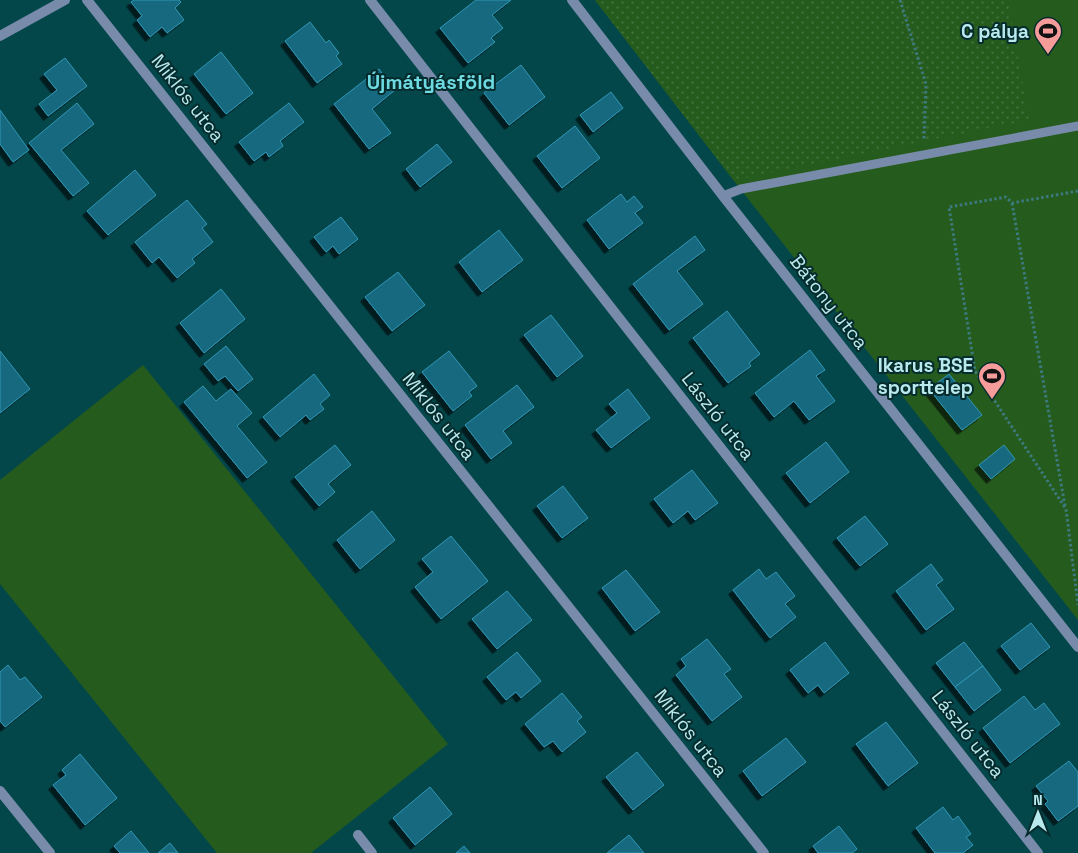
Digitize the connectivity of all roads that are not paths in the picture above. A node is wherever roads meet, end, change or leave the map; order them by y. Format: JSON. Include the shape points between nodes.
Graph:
{"nodes":[{"id":1,"x":65,"y":0,"type":"edge"},
{"id":2,"x":87,"y":0,"type":"edge"},
{"id":3,"x":370,"y":0,"type":"edge"},
{"id":4,"x":572,"y":0,"type":"edge"},
{"id":5,"x":0,"y":36,"type":"edge"},
{"id":6,"x":1078,"y":126,"type":"edge"},
{"id":7,"x":723,"y":196,"type":"junction"},
{"id":8,"x":1078,"y":647,"type":"edge"},
{"id":9,"x":0,"y":791,"type":"edge"},
{"id":10,"x":358,"y":835,"type":"dead end"},
{"id":11,"x":50,"y":853,"type":"edge"},
{"id":12,"x":372,"y":853,"type":"edge"},
{"id":13,"x":764,"y":853,"type":"edge"},
{"id":14,"x":1038,"y":853,"type":"edge"}],
"edges":[{"from":1,"to":5,"type":"street"},
{"from":2,"to":13,"type":"street","name":"Miklós utca"},
{"from":3,"to":14,"type":"street","name":"László utca"},
{"from":4,"to":7,"type":"street","name":"Bátony utca"},
{"from":6,"to":7,"type":"lane"},
{"from":7,"to":8,"type":"street","name":"Bátony utca"},
{"from":9,"to":11,"type":"street"},
{"from":10,"to":12,"type":"street"}]}
